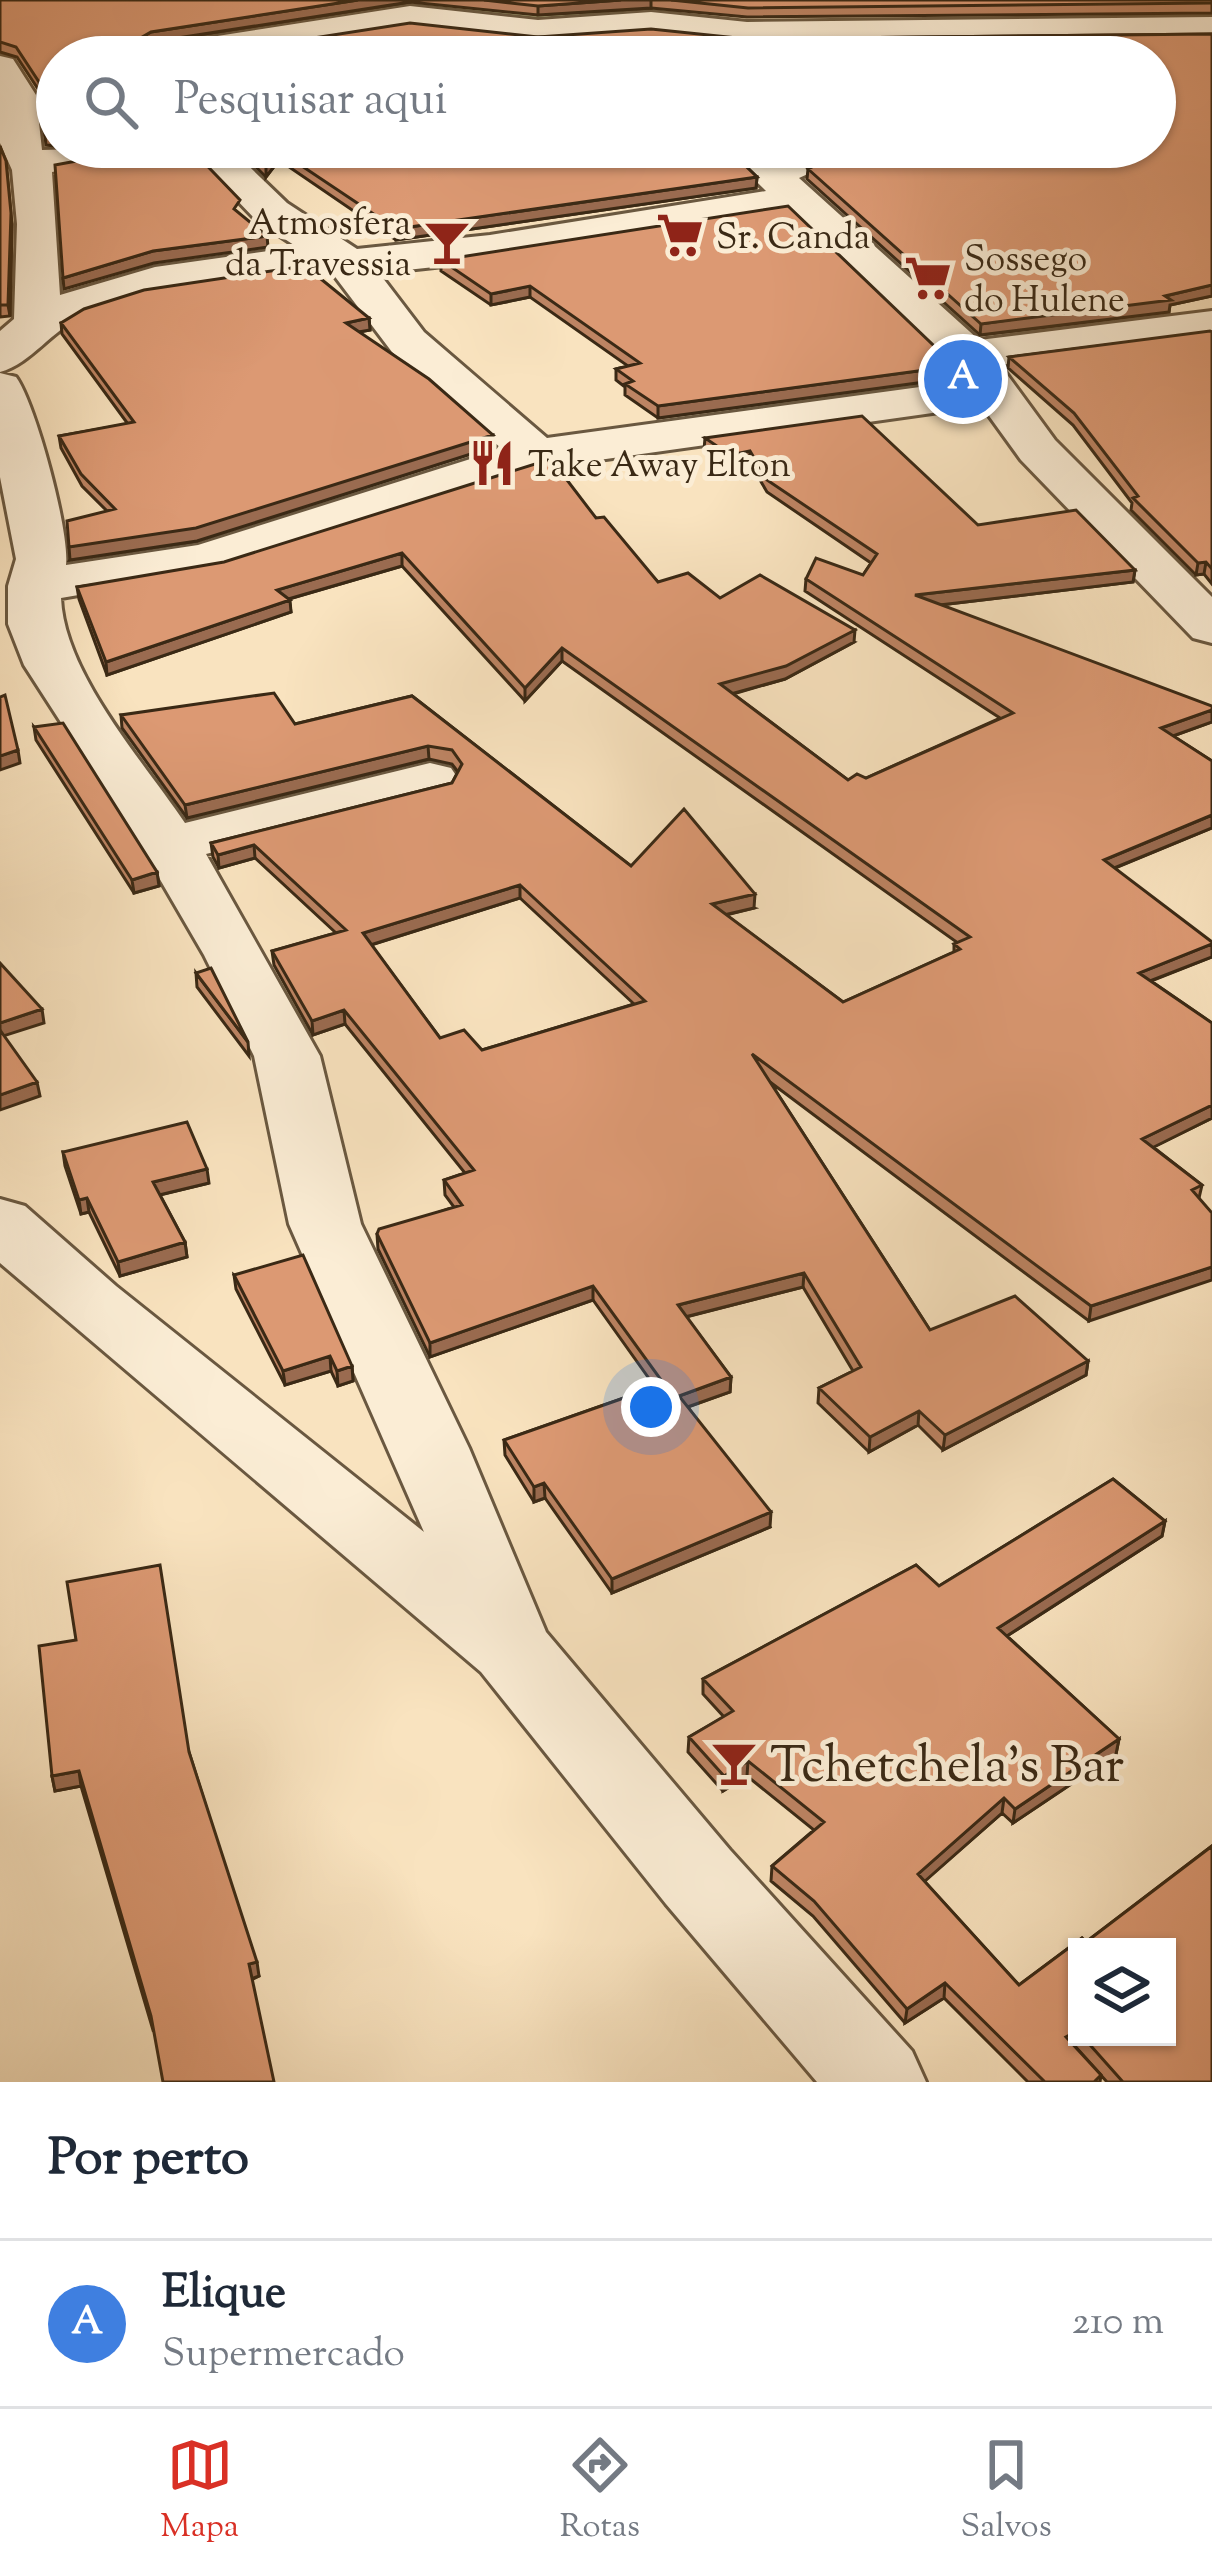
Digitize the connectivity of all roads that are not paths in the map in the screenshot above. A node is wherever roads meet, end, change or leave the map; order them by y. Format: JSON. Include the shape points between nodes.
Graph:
{"nodes":[{"id":1,"x":706,"y":29,"type":"edge"},
{"id":2,"x":1022,"y":29,"type":"edge"},
{"id":3,"x":1209,"y":34,"type":"edge"},
{"id":4,"x":202,"y":36,"type":"edge"},
{"id":5,"x":274,"y":36,"type":"edge"},
{"id":6,"x":342,"y":36,"type":"edge"},
{"id":7,"x":1176,"y":40,"type":"edge"},
{"id":8,"x":36,"y":77,"type":"edge"},
{"id":9,"x":7,"y":85,"type":"edge"},
{"id":10,"x":36,"y":163,"type":"edge"},
{"id":11,"x":31,"y":164,"type":"junction"},
{"id":12,"x":227,"y":168,"type":"edge"},
{"id":13,"x":769,"y":174,"type":"edge"},
{"id":14,"x":17,"y":222,"type":"edge"},
{"id":15,"x":344,"y":259,"type":"junction"},
{"id":16,"x":1212,"y":324,"type":"edge"},
{"id":17,"x":12,"y":338,"type":"edge"},
{"id":18,"x":983,"y":373,"type":"junction"},
{"id":19,"x":0,"y":387,"type":"edge"},
{"id":20,"x":536,"y":454,"type":"junction"},
{"id":21,"x":34,"y":586,"type":"junction"},
{"id":22,"x":1212,"y":628,"type":"edge"},
{"id":23,"x":430,"y":780,"type":"dead end"},
{"id":24,"x":170,"y":845,"type":"junction"},
{"id":25,"x":0,"y":1223,"type":"edge"},
{"id":26,"x":511,"y":1649,"type":"junction"},
{"id":27,"x":878,"y":2082,"type":"edge"}],
"edges":[{"from":1,"to":2,"type":"street"},
{"from":1,"to":6,"type":"street","via":[[651,23],[538,31],[410,17]]},
{"from":2,"to":3,"type":"street"},
{"from":3,"to":7,"type":"street"},
{"from":4,"to":5,"type":"street","via":[[226,26]]},
{"from":8,"to":9,"type":"street"},
{"from":9,"to":11,"type":"street","via":[[23,114],[21,151]]},
{"from":10,"to":11,"type":"street"},
{"from":11,"to":14,"type":"street"},
{"from":12,"to":15,"type":"street","via":[[272,212]]},
{"from":13,"to":15,"type":"street","via":[[490,248]]},
{"from":13,"to":18,"type":"street"},
{"from":14,"to":17,"type":"street","via":[[39,270]]},
{"from":15,"to":17,"type":"street","via":[[124,290]]},
{"from":15,"to":20,"type":"street","via":[[408,342]]},
{"from":16,"to":18,"type":"street"},
{"from":18,"to":20,"type":"street","via":[[632,445]]},
{"from":18,"to":22,"type":"street","via":[[1048,461]]},
{"from":19,"to":21,"type":"street","via":[[42,559]]},
{"from":20,"to":21,"type":"street","via":[[206,559]]},
{"from":21,"to":24,"type":"street","via":[[35,624],[51,665]]},
{"from":23,"to":24,"type":"street"},
{"from":24,"to":26,"type":"street","via":[[287,1056],[325,1224],[430,1448]]},
{"from":25,"to":26,"type":"street"},
{"from":26,"to":27,"type":"street"}]}
